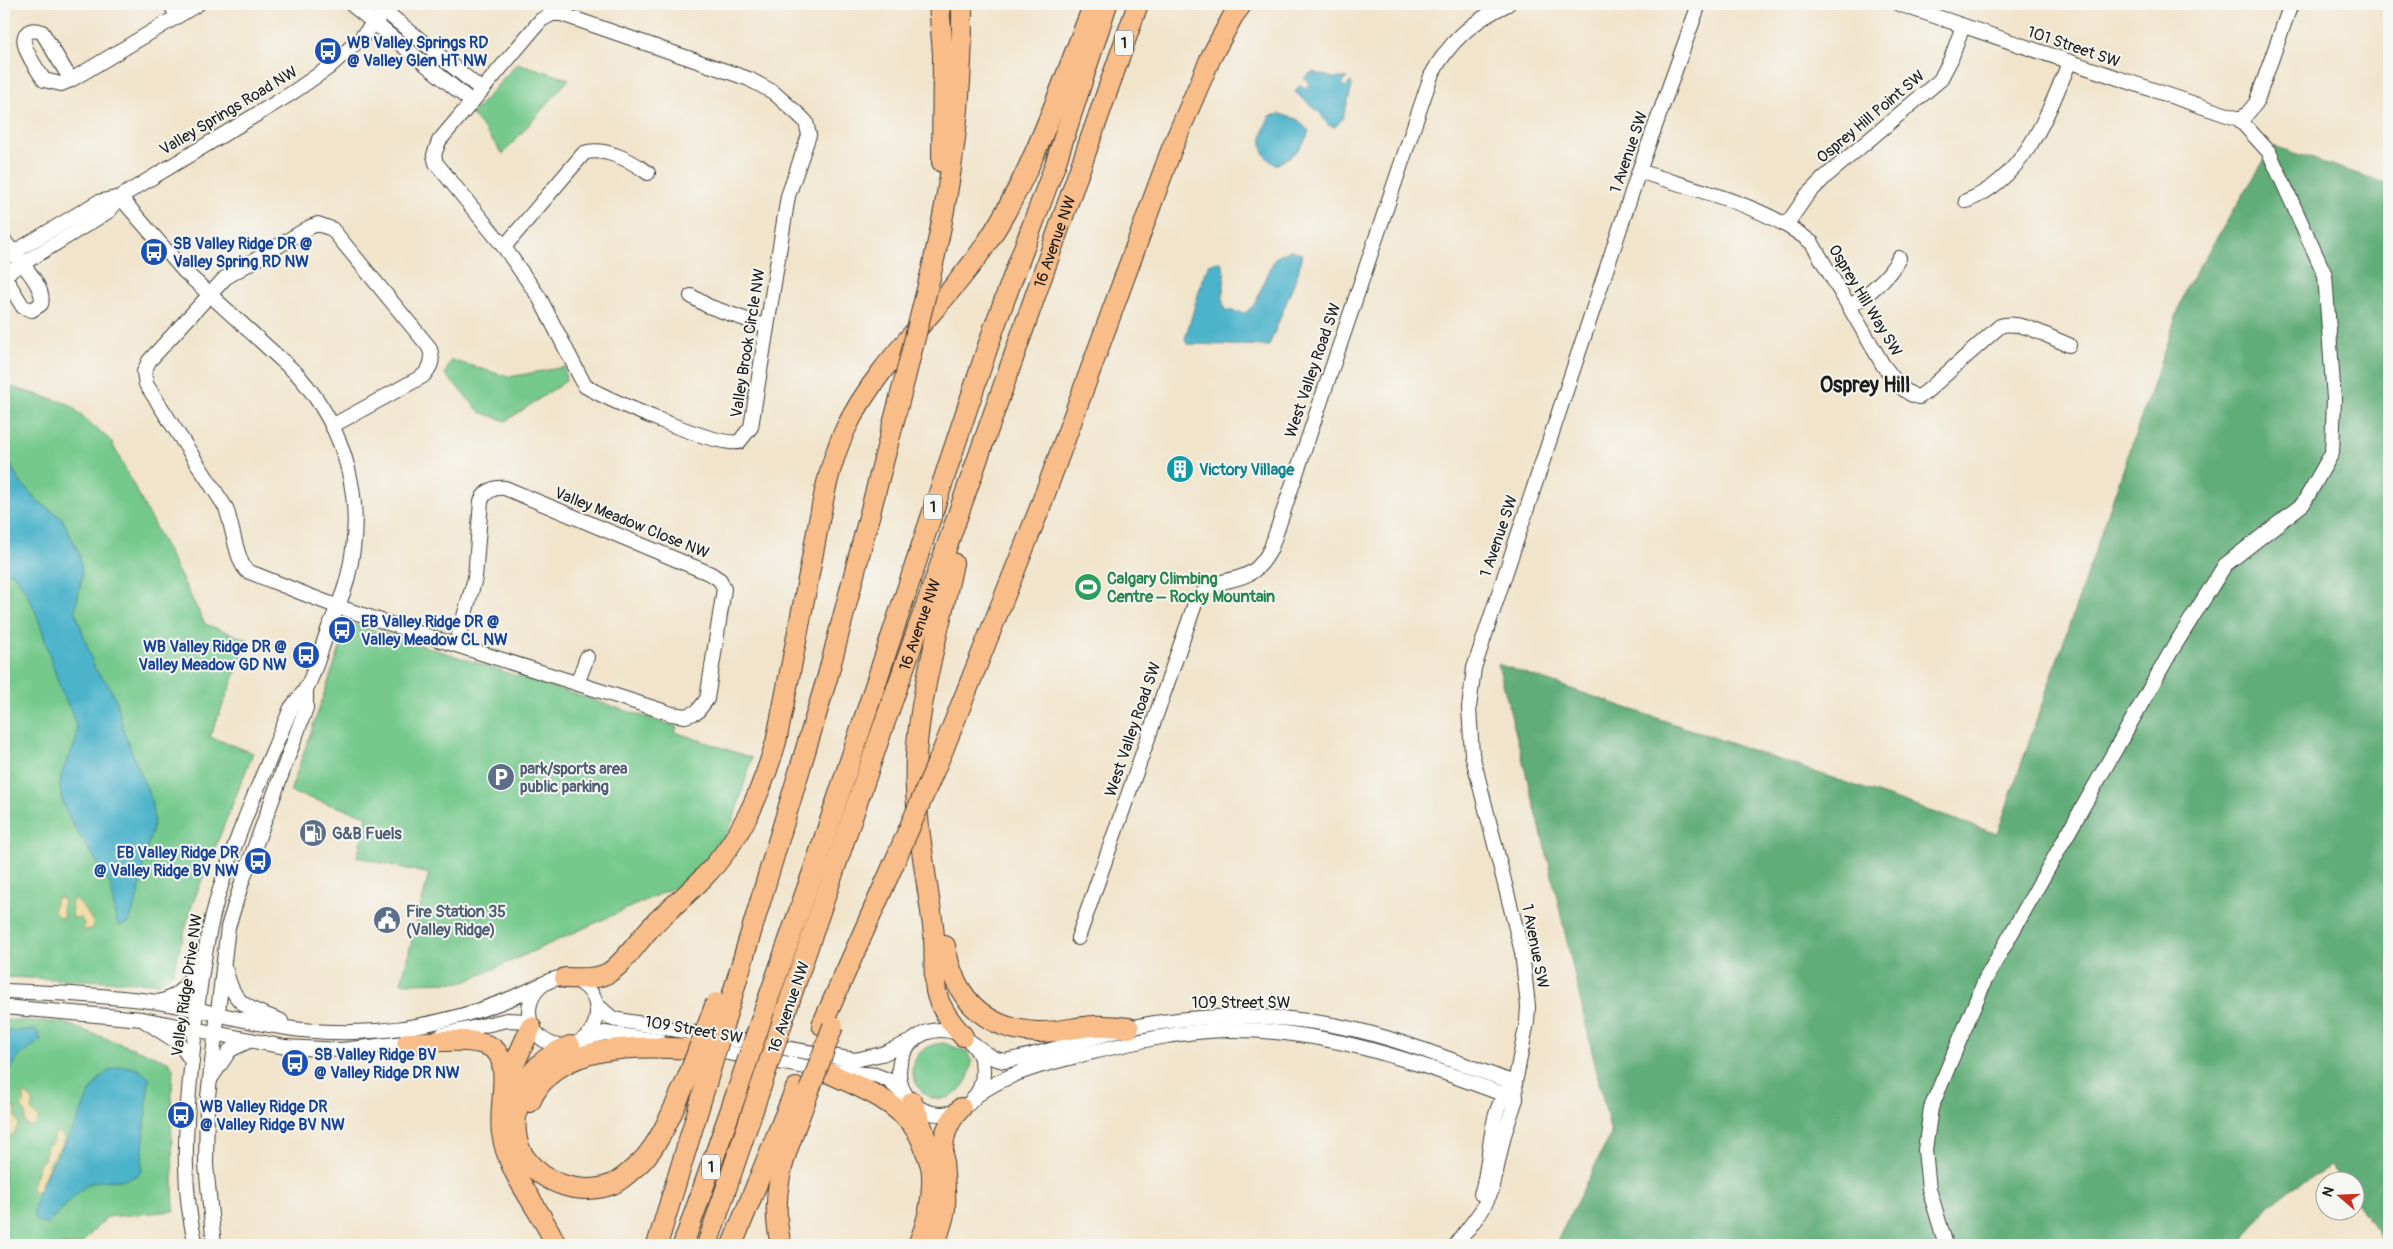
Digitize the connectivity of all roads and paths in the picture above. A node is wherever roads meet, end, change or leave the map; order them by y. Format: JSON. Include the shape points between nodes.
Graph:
{"nodes":[{"id":1,"x":170,"y":4,"type":"edge"},
{"id":2,"x":198,"y":4,"type":"edge"},
{"id":3,"x":351,"y":4,"type":"edge"},
{"id":4,"x":939,"y":4,"type":"edge"},
{"id":5,"x":962,"y":4,"type":"edge"},
{"id":6,"x":1094,"y":4,"type":"edge"},
{"id":7,"x":1107,"y":4,"type":"edge"},
{"id":8,"x":1138,"y":4,"type":"edge"},
{"id":9,"x":1242,"y":4,"type":"edge"},
{"id":10,"x":1255,"y":4,"type":"edge"},
{"id":11,"x":1508,"y":4,"type":"edge"},
{"id":12,"x":1899,"y":4,"type":"edge"},
{"id":13,"x":2291,"y":4,"type":"edge"},
{"id":14,"x":384,"y":6,"type":"edge"},
{"id":15,"x":1695,"y":7,"type":"edge"},
{"id":16,"x":178,"y":16,"type":"junction"},
{"id":17,"x":375,"y":23,"type":"junction"},
{"id":18,"x":1963,"y":26,"type":"junction"},
{"id":19,"x":1211,"y":57,"type":"junction"},
{"id":20,"x":2069,"y":63,"type":"junction"},
{"id":21,"x":72,"y":80,"type":"dead end"},
{"id":22,"x":482,"y":90,"type":"junction"},
{"id":23,"x":472,"y":102,"type":"junction"},
{"id":24,"x":2239,"y":119,"type":"junction"},
{"id":25,"x":1639,"y":171,"type":"junction"},
{"id":26,"x":648,"y":173,"type":"dead end"},
{"id":27,"x":120,"y":197,"type":"junction"},
{"id":28,"x":1966,"y":202,"type":"dead end"},
{"id":29,"x":1787,"y":224,"type":"junction"},
{"id":30,"x":4,"y":240,"type":"edge"},
{"id":31,"x":504,"y":247,"type":"junction"},
{"id":32,"x":8,"y":256,"type":"edge"},
{"id":33,"x":1899,"y":258,"type":"dead end"},
{"id":34,"x":23,"y":264,"type":"junction"},
{"id":35,"x":4,"y":276,"type":"edge"},
{"id":36,"x":930,"y":277,"type":"junction"},
{"id":37,"x":209,"y":294,"type":"junction"},
{"id":38,"x":691,"y":296,"type":"dead end"},
{"id":39,"x":1849,"y":307,"type":"junction"},
{"id":40,"x":767,"y":326,"type":"junction"},
{"id":41,"x":2069,"y":345,"type":"dead end"},
{"id":42,"x":332,"y":426,"type":"junction"},
{"id":43,"x":967,"y":493,"type":"junction"},
{"id":44,"x":338,"y":606,"type":"junction"},
{"id":45,"x":456,"y":645,"type":"junction"},
{"id":46,"x":587,"y":657,"type":"dead end"},
{"id":47,"x":577,"y":684,"type":"junction"},
{"id":48,"x":306,"y":688,"type":"junction"},
{"id":49,"x":929,"y":892,"type":"junction"},
{"id":50,"x":1078,"y":938,"type":"dead end"},
{"id":51,"x":206,"y":950,"type":"junction"},
{"id":52,"x":224,"y":960,"type":"junction"},
{"id":53,"x":565,"y":978,"type":"junction"},
{"id":54,"x":545,"y":983,"type":"junction"},
{"id":55,"x":4,"y":991,"type":"edge"},
{"id":56,"x":157,"y":1002,"type":"junction"},
{"id":57,"x":596,"y":1004,"type":"junction"},
{"id":58,"x":4,"y":1007,"type":"edge"},
{"id":59,"x":198,"y":1010,"type":"junction"},
{"id":60,"x":217,"y":1014,"type":"junction"},
{"id":61,"x":142,"y":1019,"type":"junction"},
{"id":62,"x":530,"y":1024,"type":"junction"},
{"id":63,"x":196,"y":1028,"type":"junction"},
{"id":64,"x":1129,"y":1028,"type":"junction"},
{"id":65,"x":303,"y":1030,"type":"junction"},
{"id":66,"x":215,"y":1032,"type":"junction"},
{"id":67,"x":966,"y":1038,"type":"junction"},
{"id":68,"x":251,"y":1040,"type":"junction"},
{"id":69,"x":914,"y":1040,"type":"junction"},
{"id":70,"x":578,"y":1042,"type":"junction"},
{"id":71,"x":407,"y":1044,"type":"junction"},
{"id":72,"x":711,"y":1050,"type":"junction"},
{"id":73,"x":192,"y":1061,"type":"junction"},
{"id":74,"x":822,"y":1070,"type":"junction"},
{"id":75,"x":209,"y":1080,"type":"junction"},
{"id":76,"x":697,"y":1080,"type":"junction"},
{"id":77,"x":1515,"y":1083,"type":"junction"},
{"id":78,"x":802,"y":1089,"type":"junction"},
{"id":79,"x":502,"y":1091,"type":"junction"},
{"id":80,"x":1510,"y":1096,"type":"junction"},
{"id":81,"x":909,"y":1099,"type":"junction"},
{"id":82,"x":967,"y":1103,"type":"junction"},
{"id":83,"x":519,"y":1143,"type":"junction"},
{"id":84,"x":932,"y":1169,"type":"junction"},
{"id":85,"x":196,"y":1245,"type":"edge"},
{"id":86,"x":214,"y":1245,"type":"edge"},
{"id":87,"x":556,"y":1245,"type":"edge"},
{"id":88,"x":657,"y":1245,"type":"edge"},
{"id":89,"x":683,"y":1245,"type":"edge"},
{"id":90,"x":707,"y":1245,"type":"edge"},
{"id":91,"x":732,"y":1245,"type":"edge"},
{"id":92,"x":781,"y":1245,"type":"edge"},
{"id":93,"x":918,"y":1245,"type":"edge"},
{"id":94,"x":935,"y":1245,"type":"edge"},
{"id":95,"x":1456,"y":1245,"type":"edge"},
{"id":96,"x":1946,"y":1245,"type":"edge"}],
"edges":[{"from":1,"to":16,"type":"street"},
{"from":2,"to":16,"type":"street"},
{"from":3,"to":17,"type":"street"},
{"from":4,"to":36,"type":"highway","via":[[943,54],[942,169]]},
{"from":5,"to":36,"type":"highway","via":[[957,130],[948,195]]},
{"from":6,"to":53,"type":"highway","via":[[1030,165],[1007,209],[976,257],[873,383],[845,432],[832,466],[818,522],[776,742],[768,770],[741,829],[730,848],[704,878],[653,926],[615,968],[596,977]]},
{"from":7,"to":89,"type":"highway","name":"16 Avenue NW","number":"1","bridge":true,"via":[[1055,166],[994,328],[816,863]]},
{"from":8,"to":43,"type":"highway","name":"16 Avenue NW","number":"1"},
{"from":9,"to":19,"type":"highway"},
{"from":10,"to":19,"type":"highway"},
{"from":11,"to":50,"type":"street","name":"West Valley Road SW","via":[[1477,20],[1458,36],[1432,76],[1270,548],[1255,571],[1212,586],[1196,601]]},
{"from":12,"to":18,"type":"street","name":"101 Street SW"},
{"from":13,"to":24,"type":"street","via":[[2256,103]]},
{"from":14,"to":17,"type":"street","name":"Valley Springs Road NW"},
{"from":14,"to":22,"type":"street"},
{"from":15,"to":25,"type":"street","name":"1 Avenue SW"},
{"from":16,"to":21,"type":"street"},
{"from":17,"to":23,"type":"street"},
{"from":17,"to":27,"type":"street","name":"Valley Springs Road NW","via":[[328,68],[292,93]]},
{"from":18,"to":20,"type":"street","name":"101 Street SW"},
{"from":18,"to":29,"type":"street","name":"Osprey Hill Point SW","via":[[1940,80],[1825,177]]},
{"from":19,"to":78,"type":"highway","bridge":true,"via":[[1172,148],[1038,510],[943,750]]},
{"from":20,"to":24,"type":"street","name":"101 Street SW"},
{"from":20,"to":28,"type":"street","via":[[2040,130],[2020,161],[1992,189]]},
{"from":22,"to":23,"type":"street","name":"Valley Brook Circle NW"},
{"from":22,"to":40,"type":"street","name":"Valley Brook Circle NW","via":[[541,20],[556,14],[735,74],[773,92],[806,122],[809,135],[788,196]]},
{"from":23,"to":31,"type":"street","name":"Valley Brook Circle NW","via":[[439,142],[434,155],[438,167]]},
{"from":24,"to":96,"type":"street","via":[[2269,152],[2325,275],[2334,399],[2332,453],[2303,504],[2225,565],[2170,653],[1985,980],[1930,1108],[1925,1150],[1929,1189]]},
{"from":25,"to":29,"type":"street","name":"Osprey Hill Way SW"},
{"from":25,"to":77,"type":"street","name":"1 Avenue SW","via":[[1477,652],[1471,686],[1472,754],[1526,974],[1527,1022]]},
{"from":26,"to":31,"type":"street","via":[[635,163],[599,151],[584,154]]},
{"from":27,"to":32,"type":"street","name":"Valley Springs Road NW","via":[[98,202]]},
{"from":27,"to":34,"type":"street","name":"Valley Springs Road NW","via":[[109,211]]},
{"from":27,"to":37,"type":"street","name":"Valley Ridge Drive NW","via":[[169,255]]},
{"from":29,"to":39,"type":"street","name":"Osprey Hill Way SW","via":[[1812,243]]},
{"from":30,"to":32,"type":"street"},
{"from":31,"to":40,"type":"street","name":"Valley Brook Circle NW","via":[[539,297],[585,386],[670,423],[727,443],[743,440],[751,427]]},
{"from":32,"to":34,"type":"street"},
{"from":33,"to":39,"type":"street","via":[[1887,276]]},
{"from":34,"to":35,"type":"street","name":"Valley Springs Road NW"},
{"from":34,"to":35,"type":"street","via":[[42,294],[41,304],[36,309],[23,307]]},
{"from":36,"to":76,"type":"highway","bridge":true,"via":[[828,675],[769,868]]},
{"from":37,"to":42,"type":"street","name":"Valley Ridge Drive NW","via":[[298,375]]},
{"from":37,"to":42,"type":"street","via":[[225,278],[310,227],[318,224],[332,229],[429,347],[432,359],[423,376]]},
{"from":37,"to":44,"type":"street","name":"Valley Meadow Close NW","via":[[149,361],[144,372],[145,381],[226,508],[242,568]]},
{"from":38,"to":40,"type":"street","via":[[708,306]]},
{"from":39,"to":41,"type":"street","name":"Osprey Hill Way SW","via":[[1896,381],[1919,397],[2000,326],[2026,328]]},
{"from":42,"to":44,"type":"street","name":"Valley Ridge Drive NW","via":[[349,471],[356,528],[348,579]]},
{"from":43,"to":49,"type":"highway","via":[[926,684],[916,758],[921,838]]},
{"from":43,"to":90,"type":"highway","name":"16 Avenue NW","number":"1","bridge":true,"via":[[881,733]]},
{"from":44,"to":45,"type":"street","name":"Valley Meadow Close NW"},
{"from":44,"to":48,"type":"street","name":"Valley Ridge Drive NW"},
{"from":45,"to":47,"type":"street","name":"Valley Meadow Close NW"},
{"from":45,"to":47,"type":"street","name":"Valley Meadow Close NW","via":[[476,573],[480,501],[496,488],[505,488],[720,580],[724,597],[708,694],[705,704],[697,712],[685,716],[672,714]]},
{"from":46,"to":47,"type":"street"},
{"from":48,"to":51,"type":"street","name":"Valley Ridge Drive NW","via":[[291,708],[232,854]]},
{"from":48,"to":52,"type":"street","name":"Valley Ridge Drive NW","via":[[306,708],[235,902]]},
{"from":49,"to":64,"type":"highway","via":[[942,931],[949,970],[962,995],[986,1017],[1012,1028],[1037,1032],[1095,1026]]},
{"from":49,"to":67,"type":"highway","via":[[936,948],[936,992],[950,1021]]},
{"from":51,"to":56,"type":"street","via":[[184,988],[176,996]]},
{"from":51,"to":59,"type":"street","name":"Valley Ridge Drive NW"},
{"from":52,"to":60,"type":"street","name":"Valley Ridge Drive NW"},
{"from":52,"to":65,"type":"street","via":[[235,998]]},
{"from":53,"to":54,"type":"street"},
{"from":53,"to":57,"type":"street","via":[[581,983]]},
{"from":54,"to":62,"type":"street","via":[[532,995],[528,1012]]},
{"from":54,"to":65,"type":"street","via":[[481,1010],[398,1030],[358,1033]]},
{"from":55,"to":56,"type":"street"},
{"from":56,"to":59,"type":"street"},
{"from":57,"to":69,"type":"street","name":"109 Street SW","via":[[613,1019],[854,1060],[882,1054]]},
{"from":57,"to":70,"type":"street","via":[[596,1022]]},
{"from":58,"to":61,"type":"street"},
{"from":59,"to":60,"type":"street"},
{"from":59,"to":63,"type":"street","name":"Valley Ridge Drive NW"},
{"from":60,"to":65,"type":"street"},
{"from":60,"to":66,"type":"street","name":"Valley Ridge Drive NW"},
{"from":61,"to":63,"type":"street"},
{"from":61,"to":73,"type":"street","via":[[179,1043]]},
{"from":62,"to":70,"type":"street","via":[[547,1043],[555,1046]]},
{"from":62,"to":71,"type":"street","via":[[498,1021]]},
{"from":62,"to":79,"type":"highway"},
{"from":63,"to":66,"type":"street"},
{"from":63,"to":73,"type":"street","name":"Valley Ridge Drive NW"},
{"from":64,"to":67,"type":"street","name":"109 Street SW","via":[[1004,1061],[992,1058]]},
{"from":64,"to":77,"type":"street","name":"109 Street SW","via":[[1211,1016],[1317,1022],[1393,1040]]},
{"from":66,"to":68,"type":"street"},
{"from":66,"to":75,"type":"street","name":"Valley Ridge Drive NW"},
{"from":67,"to":69,"type":"street","via":[[949,1031],[934,1031]]},
{"from":67,"to":82,"type":"street","via":[[978,1054],[983,1069],[981,1084]]},
{"from":68,"to":71,"type":"street","via":[[285,1047],[323,1049]]},
{"from":68,"to":75,"type":"street","via":[[230,1050]]},
{"from":69,"to":81,"type":"street","via":[[904,1052],[900,1067],[901,1083]]},
{"from":70,"to":72,"type":"street","name":"109 Street SW","via":[[601,1033],[617,1033]]},
{"from":70,"to":83,"type":"highway","via":[[558,1051],[538,1066],[527,1082],[515,1128]]},
{"from":71,"to":79,"type":"highway","via":[[465,1041],[490,1047],[502,1058]]},
{"from":72,"to":74,"type":"street","name":"109 Street SW"},
{"from":72,"to":83,"type":"highway","via":[[608,1048],[580,1057],[553,1073],[534,1091],[524,1116]]},
{"from":73,"to":85,"type":"street","name":"Valley Ridge Drive NW","via":[[186,1174]]},
{"from":74,"to":81,"type":"street","name":"109 Street SW","via":[[888,1080]]},
{"from":74,"to":84,"type":"highway","via":[[874,1095],[898,1111],[917,1132]]},
{"from":75,"to":86,"type":"street","name":"Valley Ridge Drive NW","via":[[206,1166]]},
{"from":76,"to":83,"type":"highway","via":[[641,1162],[614,1183],[586,1189],[560,1185],[544,1176],[525,1157]]},
{"from":76,"to":88,"type":"highway"},
{"from":77,"to":80,"type":"street"},
{"from":78,"to":91,"type":"highway"},
{"from":78,"to":92,"type":"highway","via":[[776,1192],[776,1225]]},
{"from":79,"to":87,"type":"highway","via":[[502,1134],[514,1171]]},
{"from":80,"to":82,"type":"street","name":"109 Street SW","via":[[1346,1042],[1296,1033],[1228,1030],[1143,1040],[1051,1063],[987,1088]]},
{"from":80,"to":95,"type":"street","via":[[1497,1114],[1482,1190],[1465,1232]]},
{"from":81,"to":82,"type":"street","via":[[932,1113],[947,1113]]},
{"from":81,"to":84,"type":"highway","via":[[928,1141]]},
{"from":82,"to":94,"type":"highway","via":[[952,1118],[944,1134],[945,1208]]},
{"from":84,"to":93,"type":"highway","via":[[932,1196],[926,1228]]}]}
